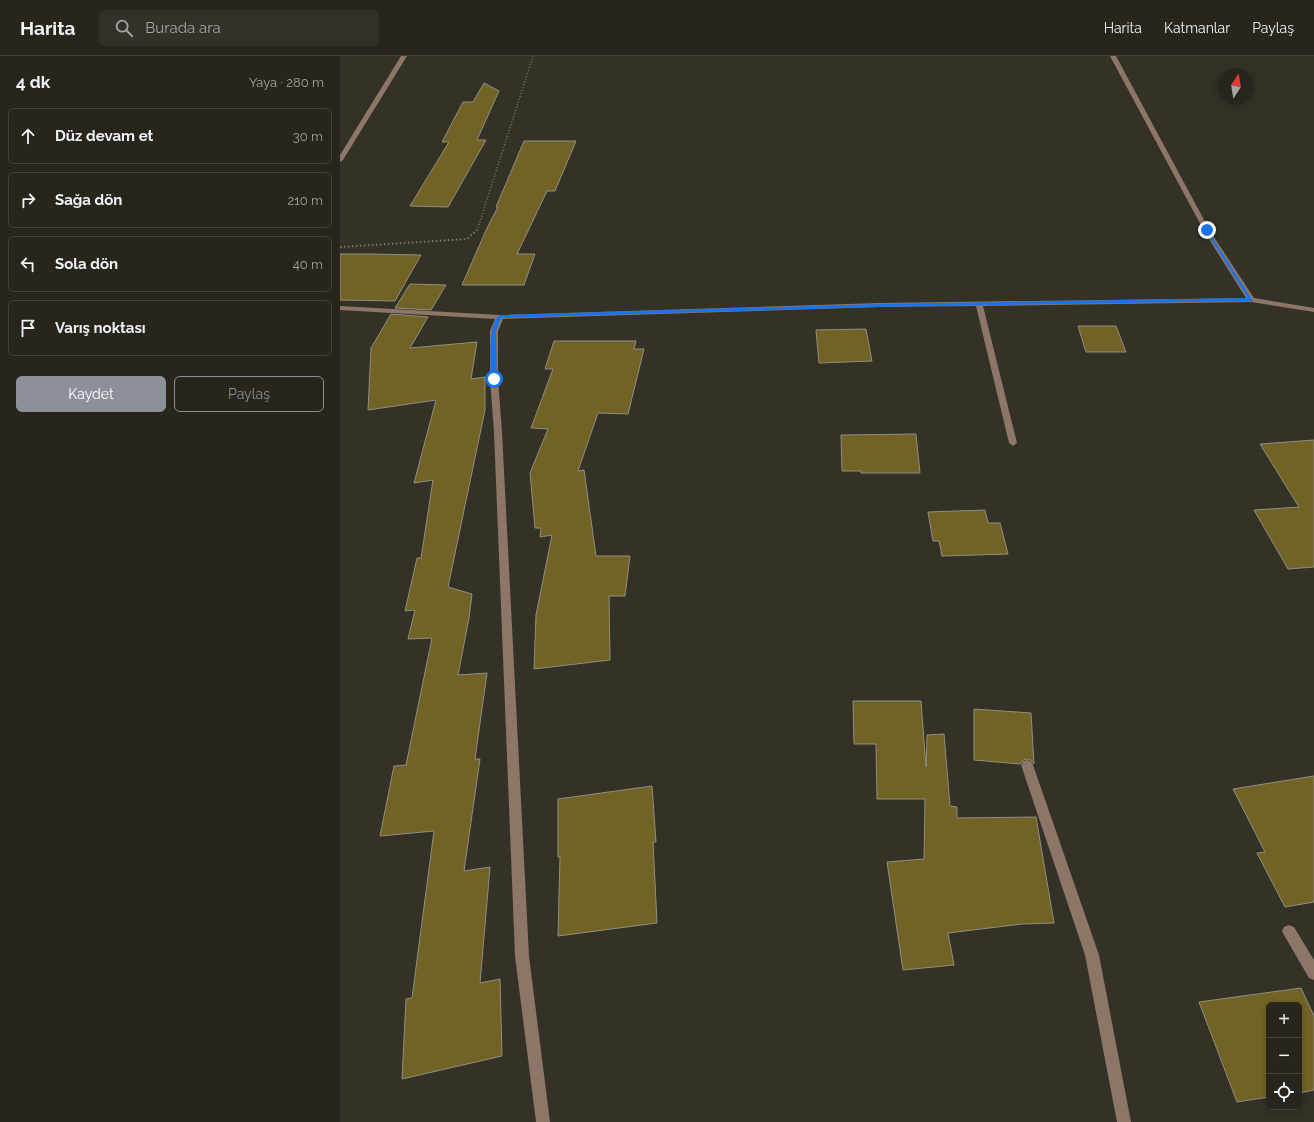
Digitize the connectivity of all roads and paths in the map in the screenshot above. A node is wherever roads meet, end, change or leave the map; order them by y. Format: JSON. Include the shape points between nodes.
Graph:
{"nodes":[{"id":1,"x":404,"y":56,"type":"edge"},
{"id":2,"x":533,"y":56,"type":"edge"},
{"id":3,"x":1112,"y":56,"type":"edge"},
{"id":4,"x":340,"y":160,"type":"edge"},
{"id":5,"x":340,"y":247,"type":"edge"},
{"id":6,"x":1251,"y":300,"type":"junction"},
{"id":7,"x":979,"y":304,"type":"junction"},
{"id":8,"x":340,"y":308,"type":"edge"},
{"id":9,"x":1314,"y":310,"type":"edge"},
{"id":10,"x":500,"y":317,"type":"junction"},
{"id":11,"x":1013,"y":443,"type":"dead end"},
{"id":12,"x":1027,"y":765,"type":"dead end"},
{"id":13,"x":1289,"y":931,"type":"dead end"},
{"id":14,"x":1314,"y":973,"type":"edge"},
{"id":15,"x":543,"y":1122,"type":"edge"},
{"id":16,"x":1124,"y":1122,"type":"edge"}],
"edges":[{"from":1,"to":4,"type":"street"},
{"from":2,"to":5,"type":"path","via":[[477,231],[467,239]]},
{"from":3,"to":6,"type":"street","via":[[1207,230]]},
{"from":6,"to":7,"type":"street"},
{"from":6,"to":9,"type":"street"},
{"from":7,"to":10,"type":"street"},
{"from":7,"to":11,"type":"street"},
{"from":8,"to":10,"type":"street"},
{"from":10,"to":15,"type":"street","via":[[494,331],[494,379],[522,956]]},
{"from":12,"to":16,"type":"street","via":[[1092,955]]},
{"from":13,"to":14,"type":"street"}]}
